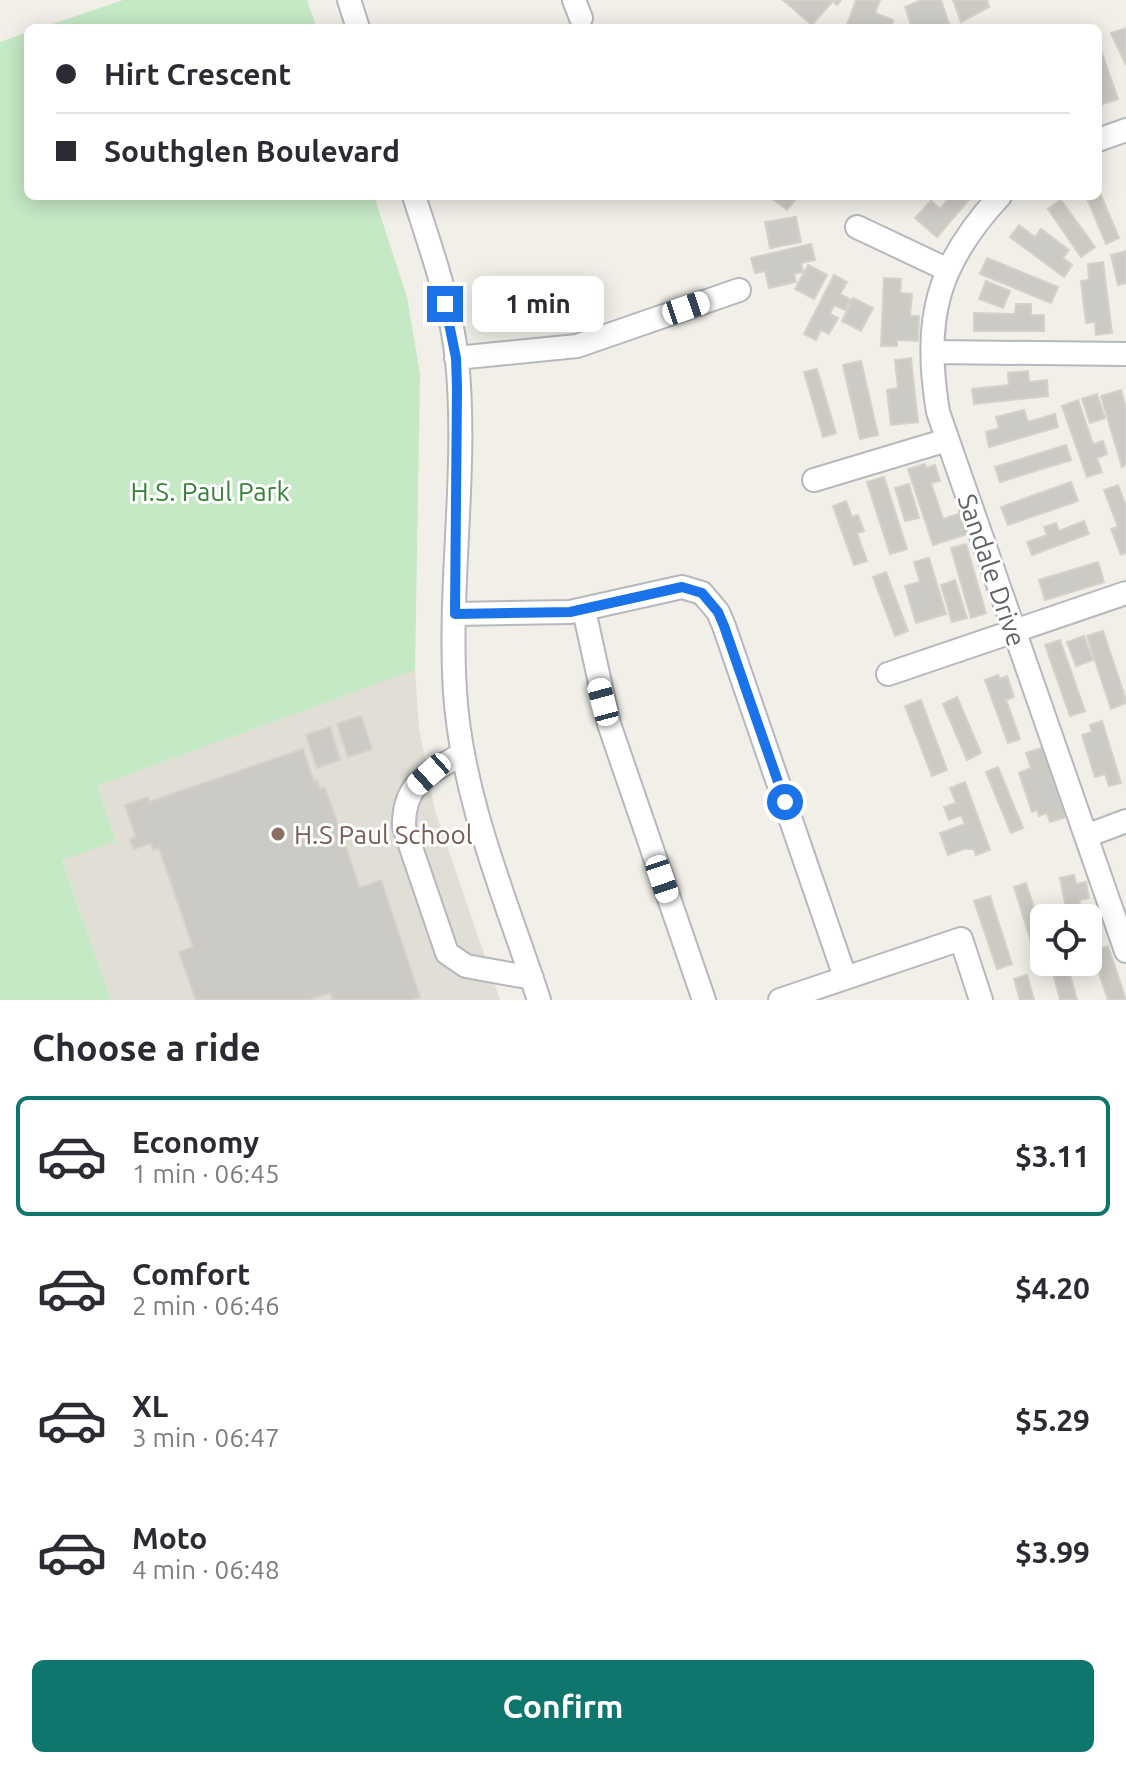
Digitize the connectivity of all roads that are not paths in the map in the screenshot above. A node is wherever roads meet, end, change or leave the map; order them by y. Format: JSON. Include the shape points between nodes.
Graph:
{"nodes":[{"id":1,"x":349,"y":0,"type":"edge"},
{"id":2,"x":357,"y":24,"type":"edge"},
{"id":3,"x":1126,"y":130,"type":"edge"},
{"id":4,"x":1102,"y":139,"type":"edge"},
{"id":5,"x":415,"y":200,"type":"edge"},
{"id":6,"x":997,"y":200,"type":"edge"},
{"id":7,"x":857,"y":227,"type":"dead end"},
{"id":8,"x":946,"y":269,"type":"junction"},
{"id":9,"x":739,"y":290,"type":"dead end"},
{"id":10,"x":933,"y":352,"type":"junction"},
{"id":11,"x":1126,"y":354,"type":"edge"},
{"id":12,"x":456,"y":358,"type":"junction"},
{"id":13,"x":947,"y":440,"type":"junction"},
{"id":14,"x":814,"y":480,"type":"dead end"},
{"id":15,"x":1126,"y":593,"type":"edge"},
{"id":16,"x":584,"y":610,"type":"junction"},
{"id":17,"x":455,"y":614,"type":"junction"},
{"id":18,"x":1015,"y":632,"type":"junction"},
{"id":19,"x":888,"y":674,"type":"dead end"},
{"id":20,"x":462,"y":754,"type":"junction"},
{"id":21,"x":1126,"y":821,"type":"edge"},
{"id":22,"x":1086,"y":836,"type":"junction"},
{"id":23,"x":1126,"y":951,"type":"edge"},
{"id":24,"x":845,"y":977,"type":"junction"},
{"id":25,"x":532,"y":978,"type":"junction"},
{"id":26,"x":539,"y":1000,"type":"edge"},
{"id":27,"x":704,"y":1000,"type":"edge"},
{"id":28,"x":780,"y":1000,"type":"edge"},
{"id":29,"x":981,"y":1000,"type":"edge"}],
"edges":[{"from":1,"to":2,"type":"street"},
{"from":3,"to":4,"type":"street"},
{"from":5,"to":12,"type":"street","via":[[440,277]]},
{"from":6,"to":8,"type":"street","name":"Sandale Drive"},
{"from":7,"to":8,"type":"street"},
{"from":8,"to":10,"type":"street","name":"Sandale Drive"},
{"from":9,"to":12,"type":"street","via":[[577,346]]},
{"from":10,"to":11,"type":"street"},
{"from":10,"to":13,"type":"street","name":"Sandale Drive","via":[[938,412]]},
{"from":12,"to":17,"type":"street"},
{"from":13,"to":14,"type":"street"},
{"from":13,"to":18,"type":"street","name":"Sandale Drive"},
{"from":15,"to":18,"type":"street"},
{"from":16,"to":17,"type":"street"},
{"from":16,"to":24,"type":"street","via":[[682,587],[710,601],[724,626]]},
{"from":16,"to":27,"type":"street","via":[[613,738]]},
{"from":17,"to":20,"type":"street"},
{"from":18,"to":19,"type":"street"},
{"from":18,"to":22,"type":"street","name":"Sandale Drive"},
{"from":20,"to":25,"type":"street","via":[[495,875]]},
{"from":20,"to":25,"type":"street","via":[[409,791],[404,827],[447,953],[466,966]]},
{"from":21,"to":22,"type":"street"},
{"from":22,"to":23,"type":"street","name":"Sandale Drive"},
{"from":24,"to":28,"type":"street"},
{"from":24,"to":29,"type":"street","via":[[961,939]]},
{"from":25,"to":26,"type":"street"}]}
